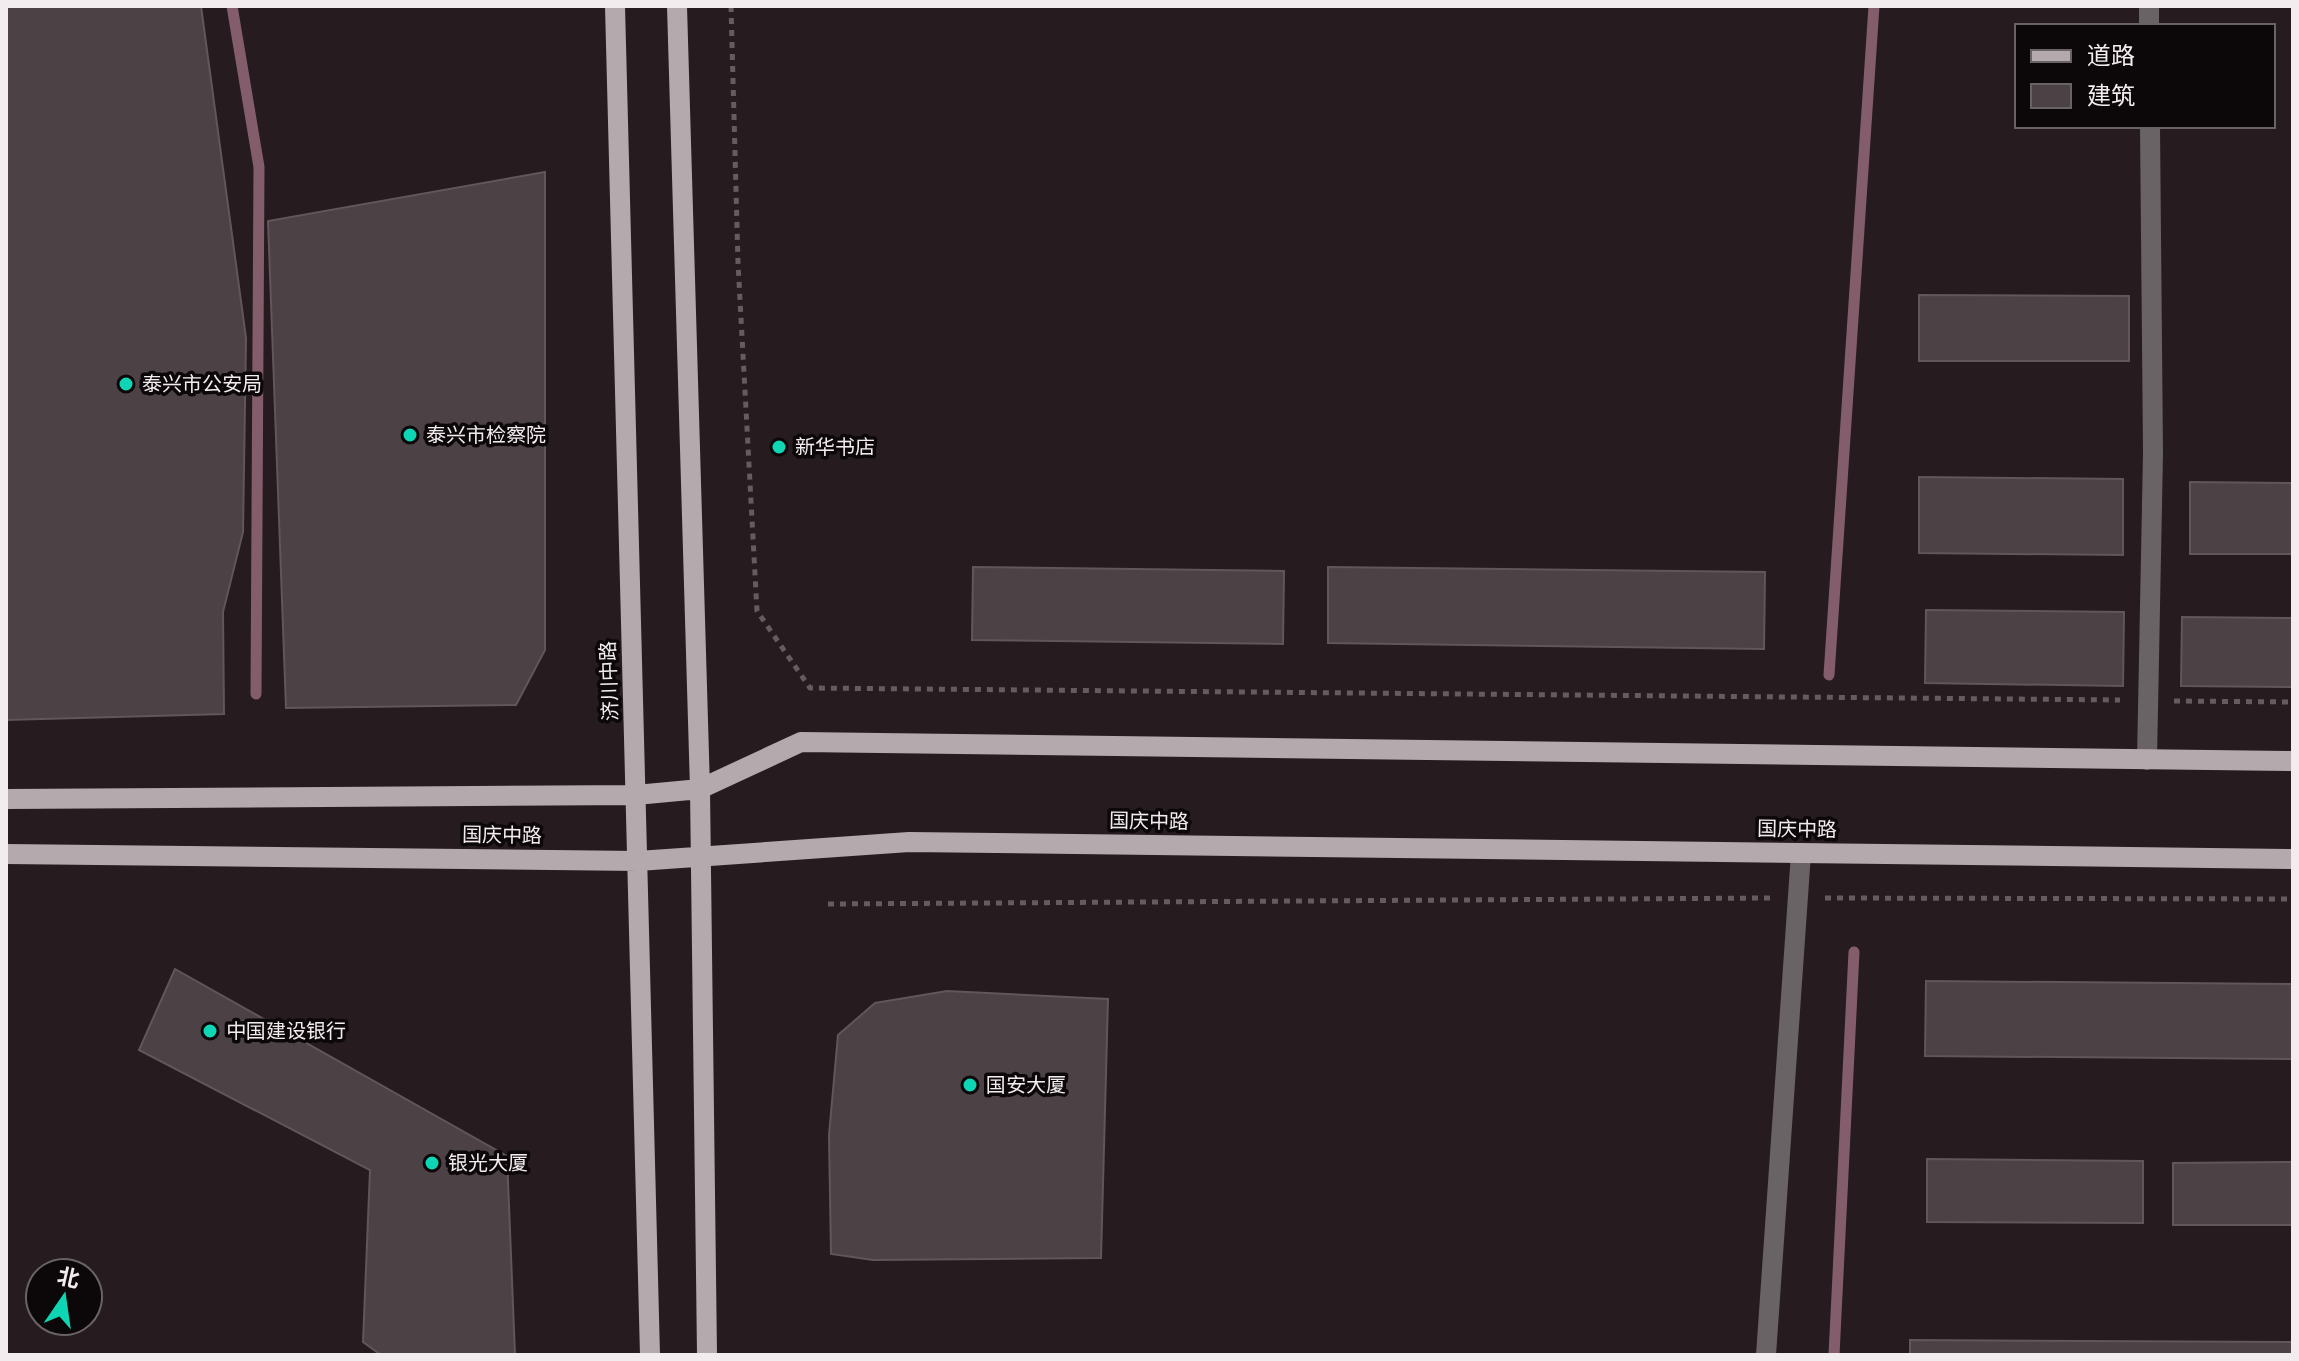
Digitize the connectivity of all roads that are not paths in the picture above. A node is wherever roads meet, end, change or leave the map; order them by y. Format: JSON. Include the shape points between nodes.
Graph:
{"nodes":[{"id":1,"x":615,"y":6,"type":"edge"},
{"id":2,"x":677,"y":6,"type":"edge"},
{"id":3,"x":2150,"y":128,"type":"edge"},
{"id":4,"x":2147,"y":760,"type":"junction"},
{"id":5,"x":2293,"y":761,"type":"edge"},
{"id":6,"x":700,"y":789,"type":"junction"},
{"id":7,"x":636,"y":795,"type":"junction"},
{"id":8,"x":6,"y":799,"type":"edge"},
{"id":9,"x":1801,"y":853,"type":"junction"},
{"id":10,"x":6,"y":854,"type":"edge"},
{"id":11,"x":700,"y":857,"type":"junction"},
{"id":12,"x":2293,"y":859,"type":"edge"},
{"id":13,"x":638,"y":861,"type":"junction"},
{"id":14,"x":650,"y":1355,"type":"edge"},
{"id":15,"x":707,"y":1355,"type":"edge"},
{"id":16,"x":1766,"y":1355,"type":"edge"}],
"edges":[{"from":1,"to":7,"type":"main road","name":"济川中路"},
{"from":2,"to":6,"type":"main road"},
{"from":3,"to":4,"type":"street","via":[[2153,453]]},
{"from":4,"to":5,"type":"main road","name":"国庆中路"},
{"from":4,"to":6,"type":"main road","name":"国庆中路","via":[[801,742]]},
{"from":6,"to":7,"type":"main road","name":"国庆中路"},
{"from":6,"to":11,"type":"main road"},
{"from":7,"to":8,"type":"main road","name":"国庆中路"},
{"from":7,"to":13,"type":"main road","name":"济川中路"},
{"from":9,"to":11,"type":"main road","name":"国庆中路","via":[[909,842]]},
{"from":9,"to":12,"type":"main road","name":"国庆中路"},
{"from":9,"to":16,"type":"street"},
{"from":10,"to":13,"type":"main road","name":"国庆中路"},
{"from":11,"to":13,"type":"main road","name":"国庆中路"},
{"from":11,"to":15,"type":"main road"},
{"from":13,"to":14,"type":"main road","name":"济川中路"}]}
